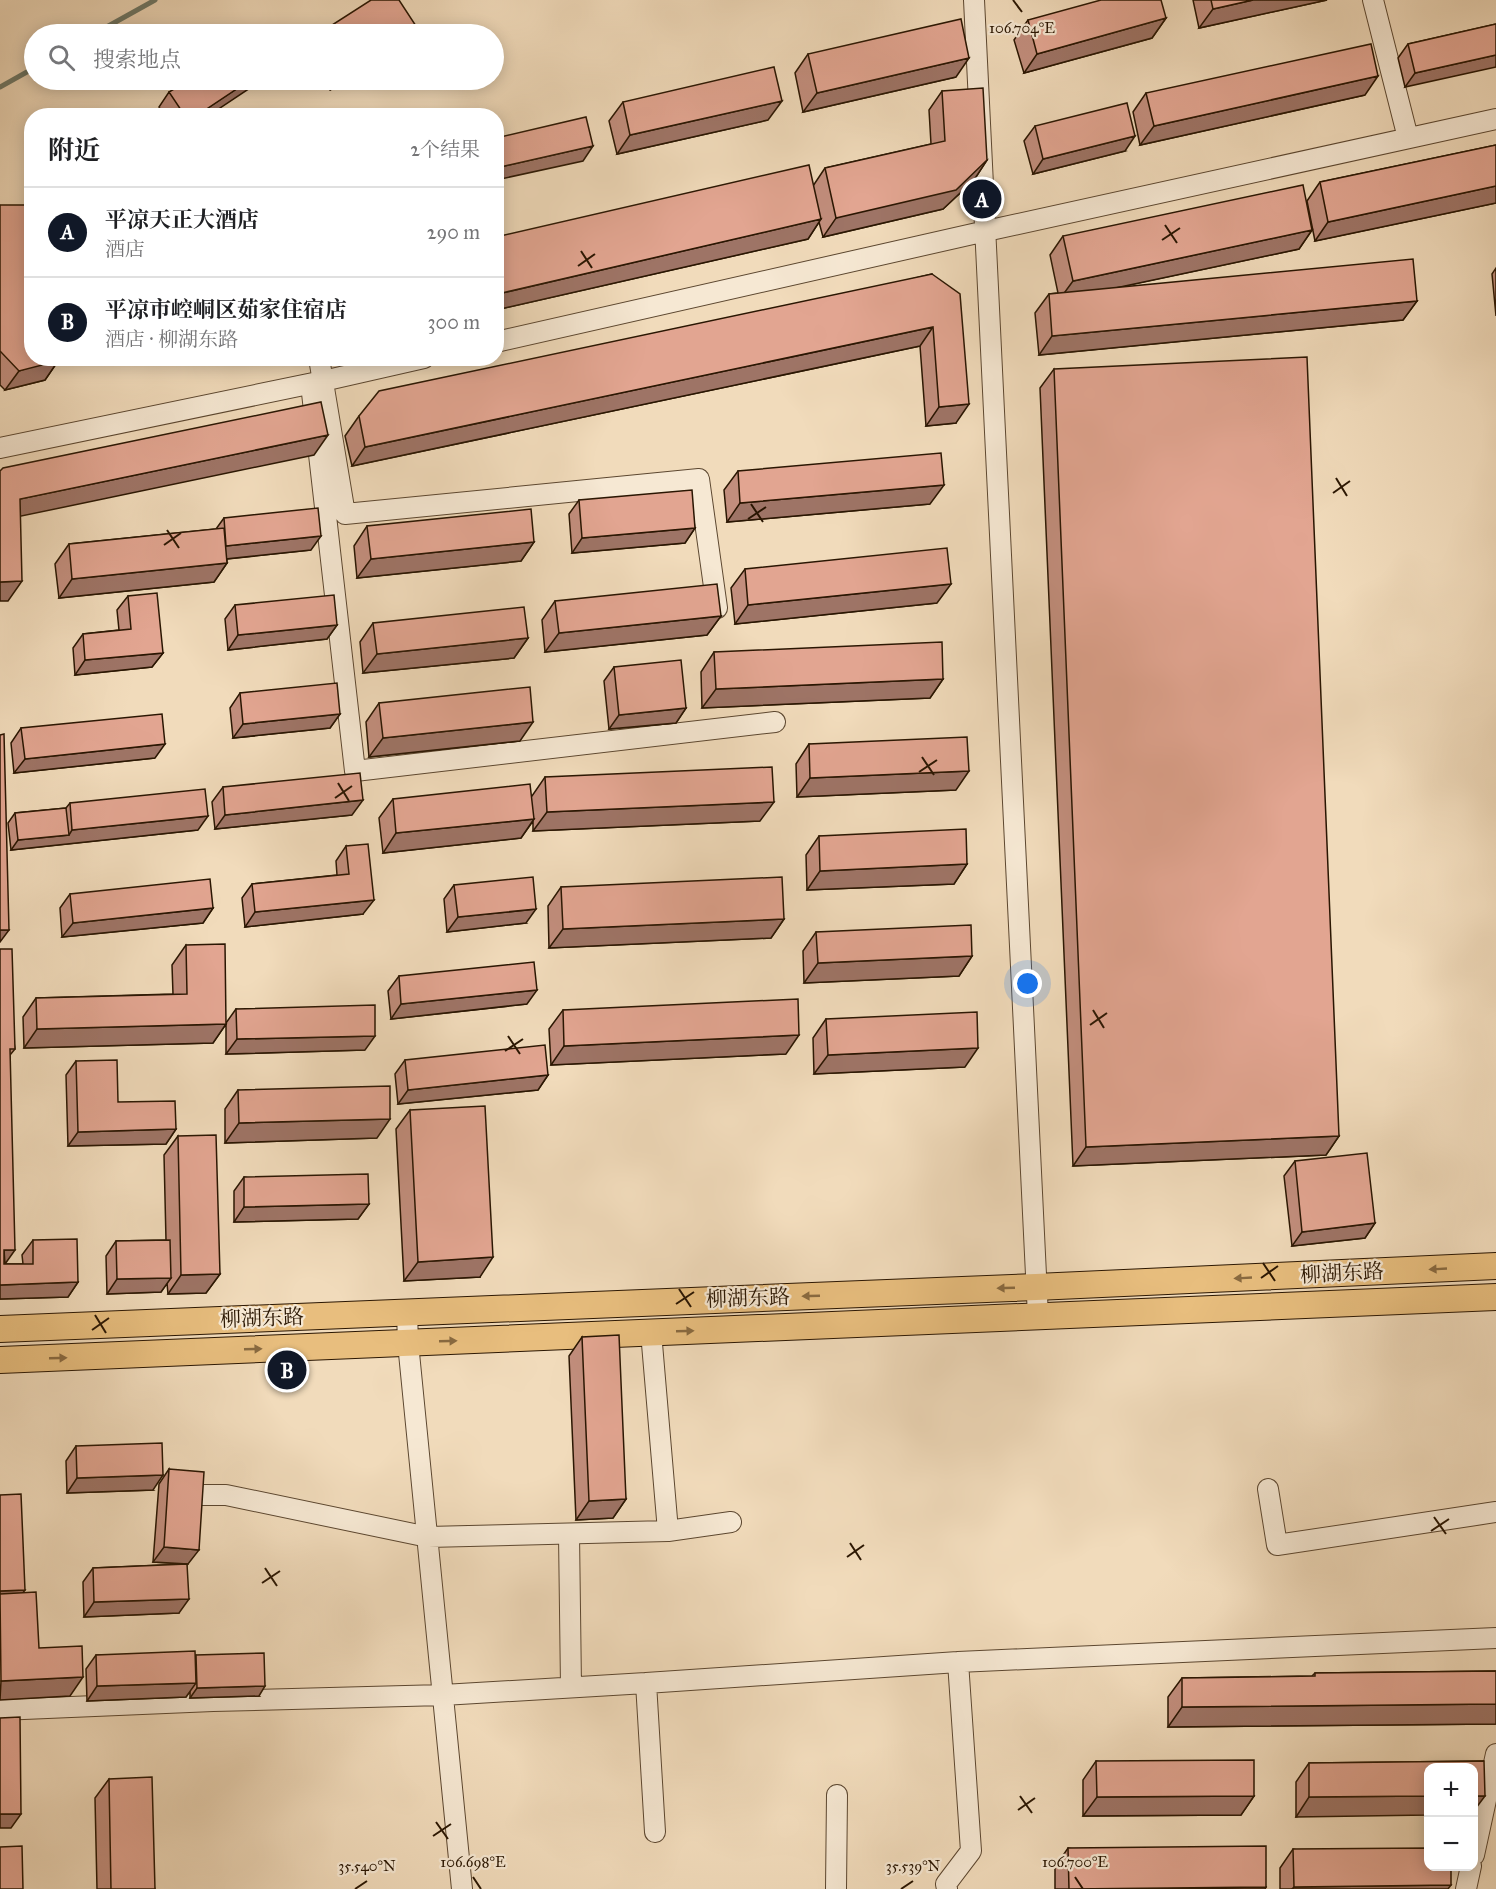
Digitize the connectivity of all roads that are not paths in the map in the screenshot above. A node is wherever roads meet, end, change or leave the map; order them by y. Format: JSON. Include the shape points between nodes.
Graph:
{"nodes":[{"id":1,"x":974,"y":0,"type":"edge"},
{"id":2,"x":1373,"y":0,"type":"edge"},
{"id":3,"x":1496,"y":119,"type":"edge"},
{"id":4,"x":1408,"y":138,"type":"junction"},
{"id":5,"x":986,"y":231,"type":"junction"},
{"id":6,"x":504,"y":340,"type":"edge"},
{"id":7,"x":318,"y":366,"type":"edge"},
{"id":8,"x":388,"y":366,"type":"edge"},
{"id":9,"x":317,"y":382,"type":"junction"},
{"id":10,"x":0,"y":448,"type":"edge"},
{"id":11,"x":717,"y":608,"type":"edge"},
{"id":12,"x":775,"y":722,"type":"dead end"},
{"id":13,"x":1496,"y":1266,"type":"edge"},
{"id":14,"x":1036,"y":1287,"type":"junction"},
{"id":15,"x":1496,"y":1297,"type":"edge"},
{"id":16,"x":407,"y":1312,"type":"junction"},
{"id":17,"x":1038,"y":1316,"type":"junction"},
{"id":18,"x":0,"y":1329,"type":"edge"},
{"id":19,"x":651,"y":1332,"type":"junction"},
{"id":20,"x":408,"y":1343,"type":"junction"},
{"id":21,"x":0,"y":1360,"type":"edge"},
{"id":22,"x":1268,"y":1490,"type":"dead end"},
{"id":23,"x":200,"y":1495,"type":"edge"},
{"id":24,"x":1496,"y":1512,"type":"edge"},
{"id":25,"x":731,"y":1522,"type":"dead end"},
{"id":26,"x":668,"y":1531,"type":"junction"},
{"id":27,"x":569,"y":1534,"type":"junction"},
{"id":28,"x":428,"y":1538,"type":"junction"},
{"id":29,"x":1496,"y":1638,"type":"edge"},
{"id":30,"x":958,"y":1662,"type":"junction"},
{"id":31,"x":646,"y":1683,"type":"junction"},
{"id":32,"x":571,"y":1688,"type":"junction"},
{"id":33,"x":443,"y":1695,"type":"junction"},
{"id":34,"x":0,"y":1710,"type":"edge"},
{"id":35,"x":1496,"y":1754,"type":"edge"},
{"id":36,"x":837,"y":1795,"type":"dead end"},
{"id":37,"x":655,"y":1832,"type":"dead end"},
{"id":38,"x":1478,"y":1833,"type":"edge"},
{"id":39,"x":1470,"y":1871,"type":"edge"},
{"id":40,"x":462,"y":1889,"type":"edge"},
{"id":41,"x":836,"y":1889,"type":"edge"},
{"id":42,"x":947,"y":1889,"type":"edge"},
{"id":43,"x":1466,"y":1889,"type":"edge"}],
"edges":[{"from":1,"to":5,"type":"street"},
{"from":2,"to":4,"type":"street"},
{"from":3,"to":4,"type":"street"},
{"from":4,"to":5,"type":"street"},
{"from":5,"to":6,"type":"street"},
{"from":5,"to":14,"type":"street"},
{"from":7,"to":9,"type":"street"},
{"from":8,"to":9,"type":"street"},
{"from":9,"to":10,"type":"street"},
{"from":9,"to":11,"type":"street","via":[[345,514],[699,479]]},
{"from":9,"to":12,"type":"street","via":[[355,771]]},
{"from":13,"to":14,"type":"main road","name":"柳湖东路","one_way":true},
{"from":14,"to":16,"type":"main road","name":"柳湖东路","one_way":true},
{"from":14,"to":17,"type":"street"},
{"from":15,"to":17,"type":"main road","name":"柳湖东路"},
{"from":16,"to":18,"type":"main road","name":"柳湖东路"},
{"from":16,"to":20,"type":"street"},
{"from":19,"to":17,"type":"main road","name":"柳湖东路","one_way":true},
{"from":20,"to":19,"type":"main road","name":"柳湖东路","one_way":true},
{"from":19,"to":26,"type":"street"},
{"from":21,"to":20,"type":"main road","name":"柳湖东路","one_way":true},
{"from":20,"to":28,"type":"street"},
{"from":22,"to":24,"type":"street","via":[[1277,1545]]},
{"from":23,"to":28,"type":"street","via":[[226,1495]]},
{"from":25,"to":26,"type":"street"},
{"from":26,"to":27,"type":"street"},
{"from":27,"to":28,"type":"street"},
{"from":27,"to":32,"type":"street"},
{"from":28,"to":33,"type":"street"},
{"from":29,"to":30,"type":"street"},
{"from":30,"to":31,"type":"street"},
{"from":30,"to":42,"type":"street","via":[[971,1851],[946,1884]]},
{"from":31,"to":32,"type":"street"},
{"from":31,"to":37,"type":"street"},
{"from":32,"to":33,"type":"street"},
{"from":33,"to":34,"type":"street"},
{"from":33,"to":40,"type":"street"},
{"from":35,"to":38,"type":"street"},
{"from":36,"to":41,"type":"street"},
{"from":39,"to":43,"type":"street"}]}
